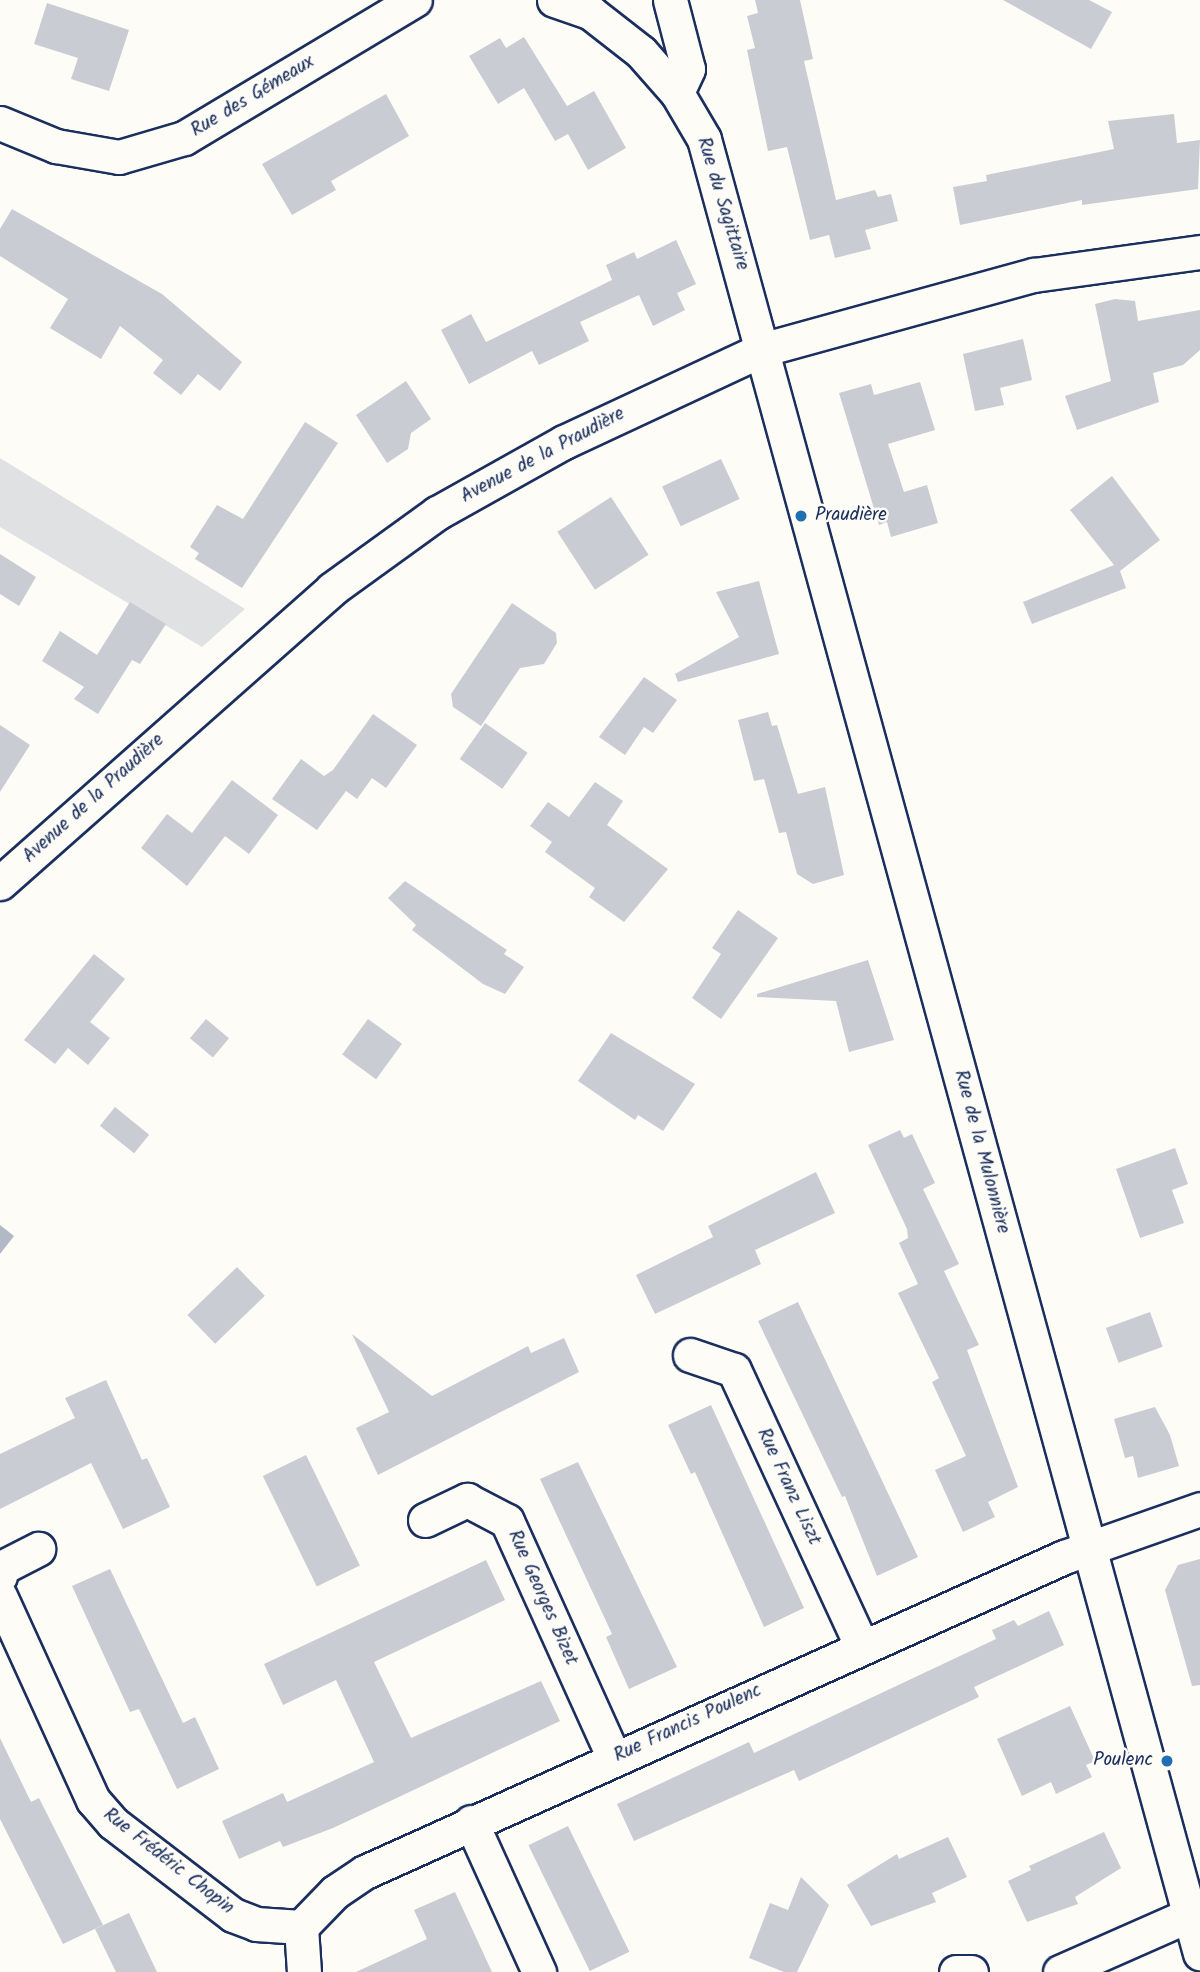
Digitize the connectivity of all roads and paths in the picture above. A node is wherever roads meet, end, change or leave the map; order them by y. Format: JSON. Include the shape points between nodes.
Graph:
{"nodes":[{"id":1,"x":415,"y":0,"type":"edge"},
{"id":2,"x":554,"y":0,"type":"edge"},
{"id":3,"x":670,"y":0,"type":"edge"},
{"id":4,"x":677,"y":93,"type":"junction"},
{"id":5,"x":0,"y":123,"type":"edge"},
{"id":6,"x":1200,"y":252,"type":"edge"},
{"id":7,"x":761,"y":350,"type":"junction"},
{"id":8,"x":0,"y":883,"type":"edge"},
{"id":9,"x":690,"y":1355,"type":"dead end"},
{"id":10,"x":1200,"y":1509,"type":"edge"},
{"id":11,"x":425,"y":1520,"type":"dead end"},
{"id":12,"x":1089,"y":1546,"type":"junction"},
{"id":13,"x":38,"y":1549,"type":"dead end"},
{"id":14,"x":0,"y":1576,"type":"edge"},
{"id":15,"x":0,"y":1596,"type":"edge"},
{"id":16,"x":861,"y":1645,"type":"junction"},
{"id":17,"x":614,"y":1758,"type":"junction"},
{"id":18,"x":471,"y":1822,"type":"junction"},
{"id":19,"x":1189,"y":1915,"type":"junction"},
{"id":20,"x":301,"y":1927,"type":"junction"},
{"id":21,"x":1200,"y":1953,"type":"edge"},
{"id":22,"x":304,"y":1972,"type":"edge"},
{"id":23,"x":539,"y":1972,"type":"edge"},
{"id":24,"x":956,"y":1972,"type":"edge"},
{"id":25,"x":971,"y":1972,"type":"edge"},
{"id":26,"x":1060,"y":1972,"type":"edge"}],
"edges":[{"from":1,"to":5,"type":"street","name":"Rue des Gémeaux","via":[[184,138],[119,157],[56,146]]},
{"from":2,"to":4,"type":"street","name":"Rue du Sagittaire","via":[[591,13],[641,52]]},
{"from":3,"to":4,"type":"street","via":[[688,69]]},
{"from":4,"to":7,"type":"street","name":"Rue du Sagittaire","via":[[705,139],[751,296]]},
{"from":6,"to":7,"type":"street","name":"Avenue de la Praudière","via":[[1034,275]]},
{"from":7,"to":8,"type":"street","name":"Avenue de la Praudière","via":[[655,396],[437,513],[332,589]]},
{"from":7,"to":12,"type":"street","name":"Rue de la Mulonnière"},
{"from":9,"to":16,"type":"street","name":"Rue Franz Liszt","via":[[733,1370]]},
{"from":10,"to":12,"type":"street","name":"Rue Francis Poulenc"},
{"from":11,"to":17,"type":"street","name":"Rue Georges Bizet","via":[[467,1500],[507,1521]]},
{"from":12,"to":16,"type":"street","name":"Rue Francis Poulenc"},
{"from":12,"to":19,"type":"street","name":"Rue de la Mulonnière"},
{"from":13,"to":14,"type":"street","via":[[1,1569]]},
{"from":15,"to":20,"type":"street","name":"Rue Frédéric Chopin","via":[[93,1800],[113,1824],[233,1915],[256,1924]]},
{"from":16,"to":17,"type":"street","name":"Rue Francis Poulenc"},
{"from":17,"to":18,"type":"street","name":"Rue Francis Poulenc"},
{"from":18,"to":20,"type":"street","name":"Rue Francis Poulenc","via":[[365,1871],[335,1892]]},
{"from":18,"to":23,"type":"street"},
{"from":19,"to":21,"type":"street","name":"Rue de la Mulonnière"},
{"from":19,"to":26,"type":"street"},
{"from":20,"to":22,"type":"street"},
{"from":24,"to":25,"type":"street"}]}
